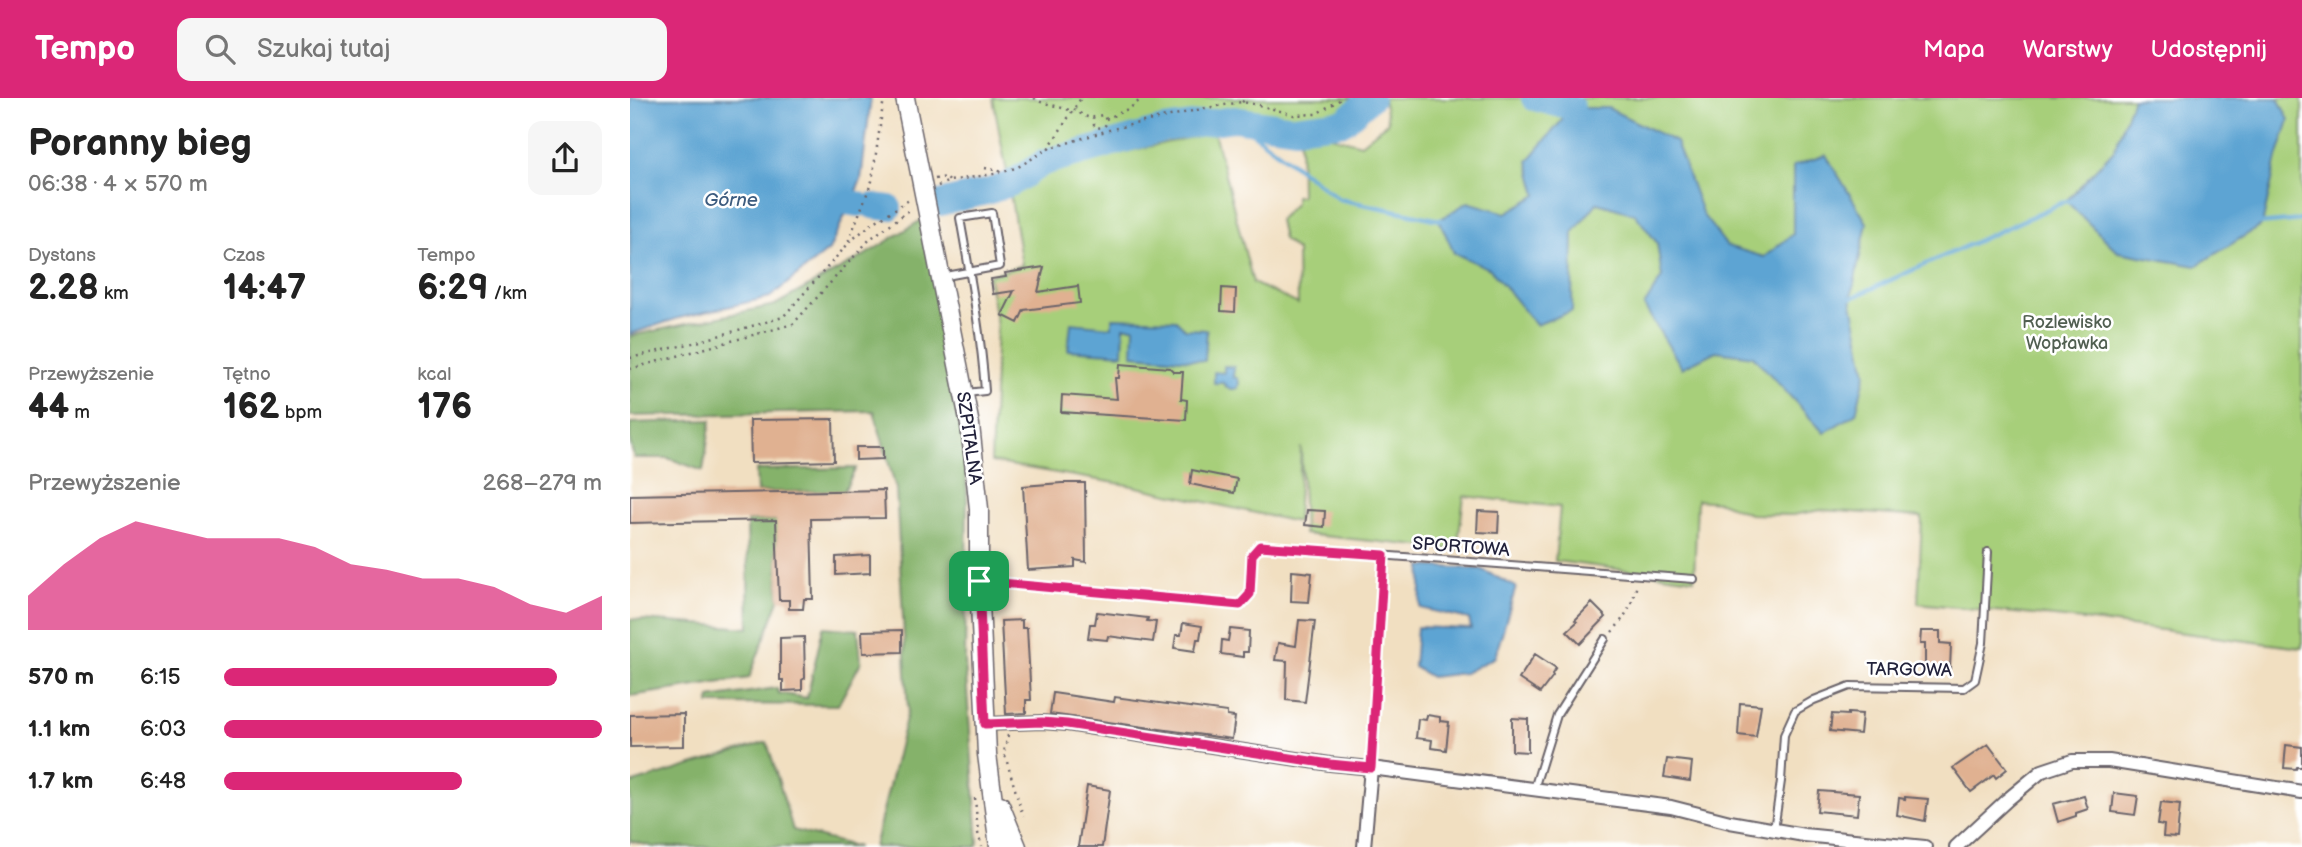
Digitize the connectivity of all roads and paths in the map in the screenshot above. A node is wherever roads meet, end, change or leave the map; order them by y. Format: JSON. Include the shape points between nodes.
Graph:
{"nodes":[{"id":1,"x":884,"y":98,"type":"edge"},
{"id":2,"x":905,"y":98,"type":"edge"},
{"id":3,"x":1034,"y":98,"type":"edge"},
{"id":4,"x":1081,"y":98,"type":"edge"},
{"id":5,"x":1143,"y":98,"type":"edge"},
{"id":6,"x":1248,"y":98,"type":"edge"},
{"id":7,"x":1343,"y":98,"type":"edge"},
{"id":8,"x":1242,"y":102,"type":"junction"},
{"id":9,"x":1073,"y":110,"type":"junction"},
{"id":10,"x":1093,"y":118,"type":"junction"},
{"id":11,"x":1106,"y":120,"type":"junction"},
{"id":12,"x":1048,"y":149,"type":"junction"},
{"id":13,"x":985,"y":168,"type":"dead end"},
{"id":14,"x":1003,"y":172,"type":"junction"},
{"id":15,"x":932,"y":180,"type":"dead end"},
{"id":16,"x":949,"y":181,"type":"junction"},
{"id":17,"x":933,"y":188,"type":"dead end"},
{"id":18,"x":912,"y":198,"type":"dead end"},
{"id":19,"x":914,"y":207,"type":"dead end"},
{"id":20,"x":847,"y":245,"type":"junction"},
{"id":21,"x":969,"y":272,"type":"junction"},
{"id":22,"x":940,"y":277,"type":"junction"},
{"id":23,"x":630,"y":358,"type":"edge"},
{"id":24,"x":630,"y":369,"type":"edge"},
{"id":25,"x":963,"y":393,"type":"junction"},
{"id":26,"x":1988,"y":552,"type":"dead end"},
{"id":27,"x":1384,"y":555,"type":"junction"},
{"id":28,"x":1637,"y":575,"type":"junction"},
{"id":29,"x":1694,"y":579,"type":"dead end"},
{"id":30,"x":979,"y":581,"type":"junction"},
{"id":31,"x":1605,"y":639,"type":"joint"},
{"id":32,"x":1010,"y":723,"type":"junction"},
{"id":33,"x":985,"y":724,"type":"junction"},
{"id":34,"x":1371,"y":768,"type":"junction"},
{"id":35,"x":991,"y":783,"type":"junction"},
{"id":36,"x":1534,"y":790,"type":"junction"},
{"id":37,"x":2302,"y":792,"type":"edge"},
{"id":38,"x":975,"y":796,"type":"dead end"},
{"id":39,"x":1024,"y":822,"type":"dead end"},
{"id":40,"x":1774,"y":830,"type":"junction"},
{"id":41,"x":982,"y":847,"type":"edge"},
{"id":42,"x":999,"y":847,"type":"edge"},
{"id":43,"x":1017,"y":847,"type":"edge"},
{"id":44,"x":1364,"y":847,"type":"edge"},
{"id":45,"x":1925,"y":847,"type":"edge"},
{"id":46,"x":1956,"y":847,"type":"edge"}],
"edges":[{"from":1,"to":20,"type":"path","via":[[872,180]]},
{"from":2,"to":22,"type":"street","name":"SZPITALNA"},
{"from":3,"to":9,"type":"path"},
{"from":4,"to":9,"type":"path"},
{"from":5,"to":11,"type":"path"},
{"from":6,"to":8,"type":"path"},
{"from":7,"to":8,"type":"path","via":[[1316,114],[1294,115]]},
{"from":8,"to":12,"type":"path","via":[[1112,129]]},
{"from":9,"to":10,"type":"path"},
{"from":9,"to":12,"type":"path"},
{"from":10,"to":11,"type":"path","via":[[1102,115]]},
{"from":10,"to":11,"type":"path","via":[[1096,128],[1104,127]]},
{"from":12,"to":14,"type":"path"},
{"from":13,"to":14,"type":"path"},
{"from":14,"to":16,"type":"path"},
{"from":15,"to":16,"type":"path","via":[[946,177]]},
{"from":16,"to":17,"type":"path"},
{"from":18,"to":20,"type":"path"},
{"from":19,"to":24,"type":"path","via":[[870,239],[793,324]]},
{"from":20,"to":23,"type":"path","via":[[783,317]]},
{"from":21,"to":21,"type":"lane","via":[[960,218],[992,213],[1000,266]]},
{"from":21,"to":22,"type":"lane"},
{"from":21,"to":25,"type":"lane","via":[[985,391]]},
{"from":22,"to":25,"type":"street","name":"SZPITALNA"},
{"from":25,"to":30,"type":"street","name":"SZPITALNA","via":[[979,509]]},
{"from":26,"to":40,"type":"lane","name":"TARGOWA","via":[[1983,643],[1975,680],[1964,688],[1850,686],[1795,711],[1784,735]]},
{"from":27,"to":28,"type":"lane","name":"SPORTOWA"},
{"from":27,"to":30,"type":"lane","name":"SPORTOWA","via":[[1260,546],[1252,555],[1250,594],[1240,605]]},
{"from":27,"to":34,"type":"path"},
{"from":28,"to":29,"type":"lane","name":"SPORTOWA"},
{"from":28,"to":31,"type":"path","via":[[1635,598]]},
{"from":30,"to":33,"type":"street","name":"SZPITALNA"},
{"from":31,"to":36,"type":"lane","via":[[1557,715]]},
{"from":32,"to":33,"type":"street"},
{"from":32,"to":34,"type":"street","via":[[1067,724]]},
{"from":32,"to":39,"type":"path","via":[[1004,752]]},
{"from":33,"to":35,"type":"street","name":"SZPITALNA"},
{"from":34,"to":36,"type":"street"},
{"from":34,"to":44,"type":"street"},
{"from":35,"to":42,"type":"street","name":"SZPITALNA"},
{"from":35,"to":43,"type":"street","name":"SZPITALNA"},
{"from":36,"to":40,"type":"street","via":[[1671,807]]},
{"from":37,"to":46,"type":"street","via":[[2109,761],[2072,761],[2042,771]]},
{"from":38,"to":41,"type":"path"},
{"from":40,"to":45,"type":"street"}]}
